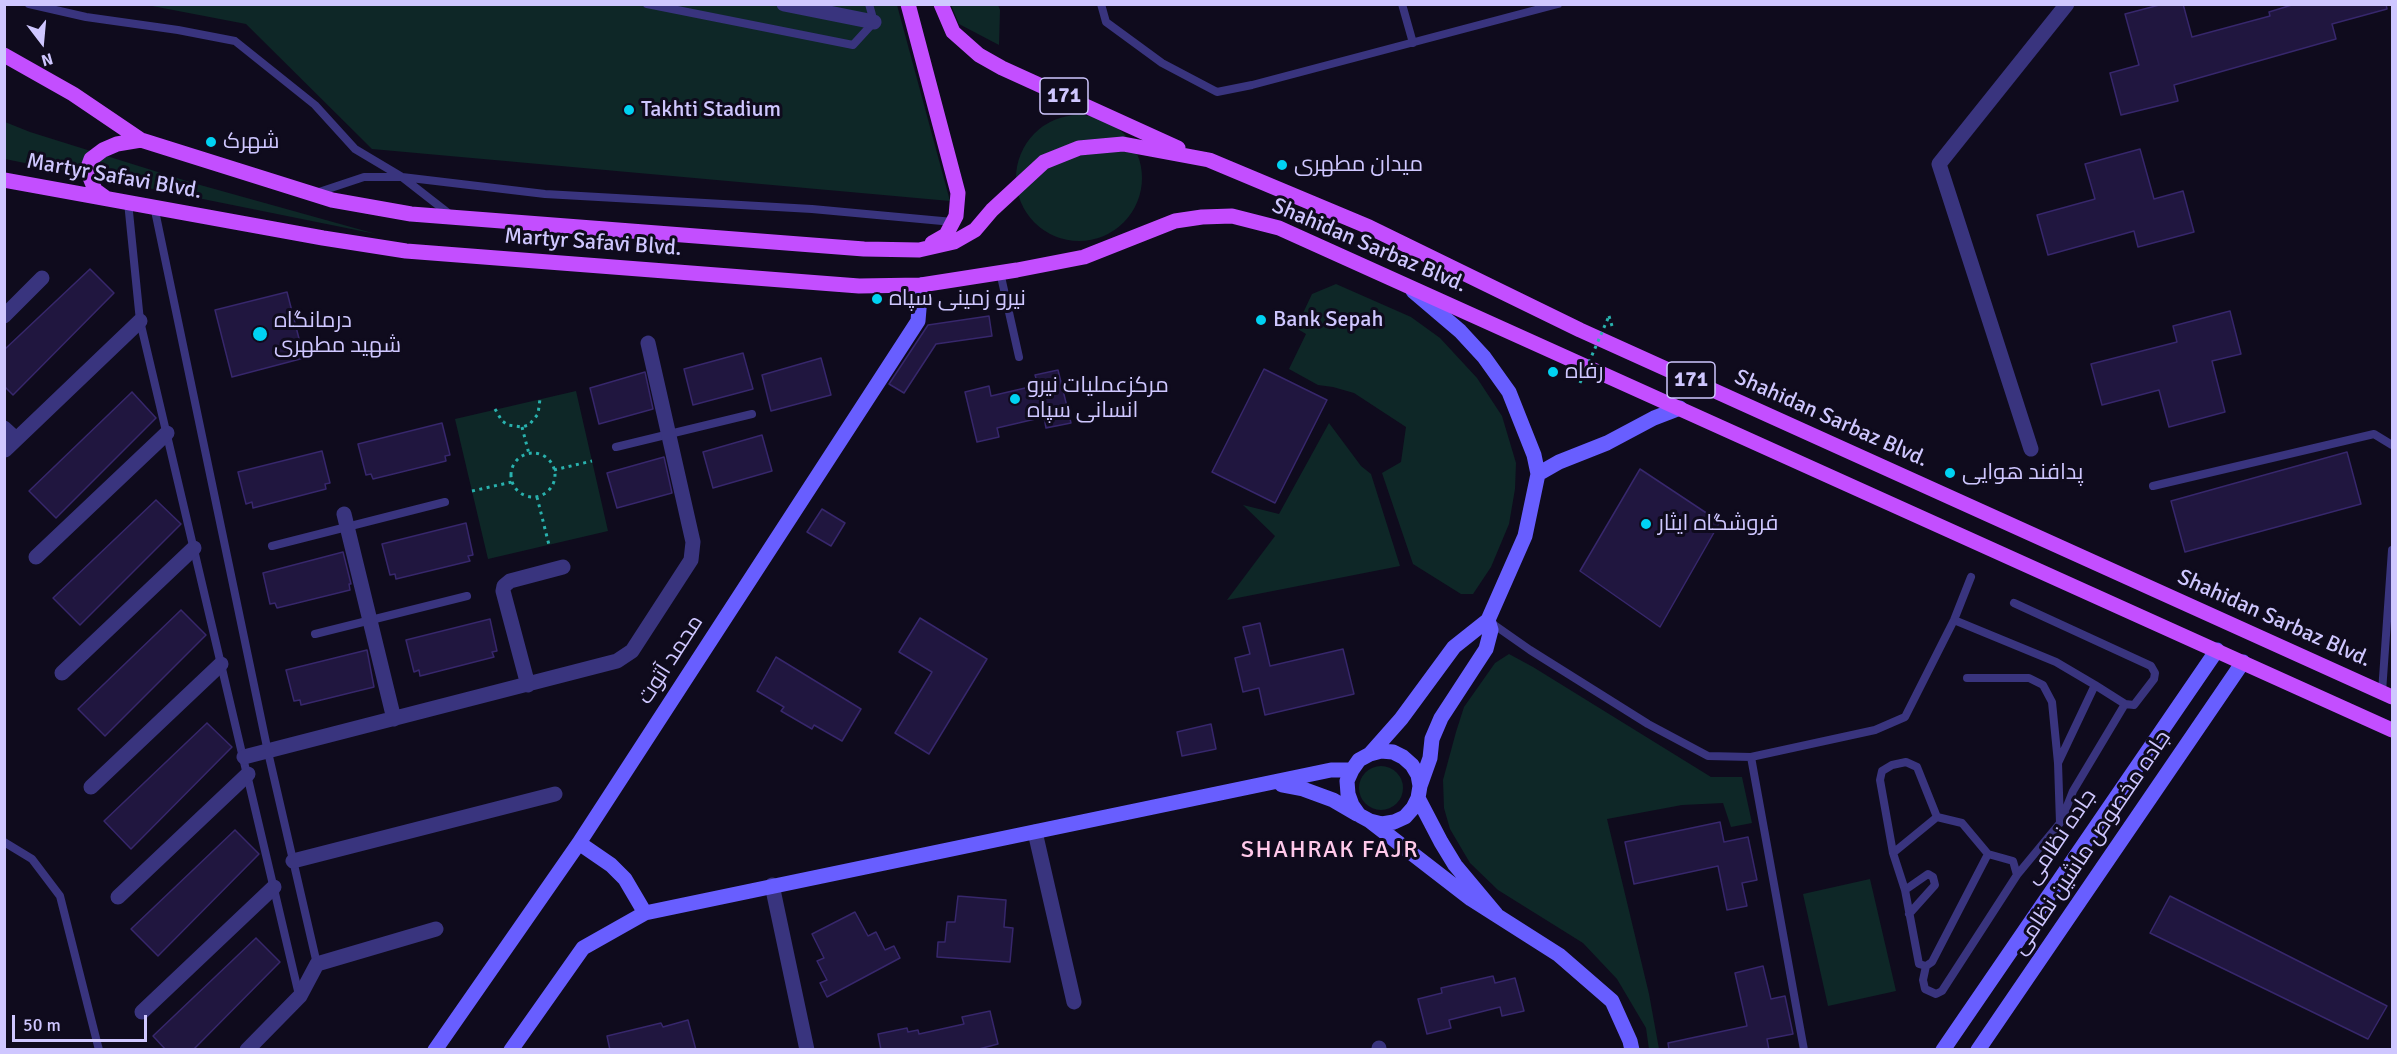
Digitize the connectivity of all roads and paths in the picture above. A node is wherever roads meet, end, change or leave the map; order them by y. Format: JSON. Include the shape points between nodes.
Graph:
{"nodes":[{"id":1,"x":29,"y":4,"type":"edge"},
{"id":2,"x":646,"y":4,"type":"edge"},
{"id":3,"x":783,"y":4,"type":"edge"},
{"id":4,"x":869,"y":4,"type":"edge"},
{"id":5,"x":908,"y":4,"type":"edge"},
{"id":6,"x":941,"y":4,"type":"edge"},
{"id":7,"x":1101,"y":4,"type":"edge"},
{"id":8,"x":1402,"y":4,"type":"edge"},
{"id":9,"x":1558,"y":4,"type":"edge"},
{"id":10,"x":2067,"y":4,"type":"edge"},
{"id":11,"x":874,"y":22,"type":"junction"},
{"id":12,"x":1413,"y":43,"type":"junction"},
{"id":13,"x":4,"y":55,"type":"edge"},
{"id":14,"x":293,"y":71,"type":"dead end"},
{"id":15,"x":285,"y":79,"type":"junction"},
{"id":16,"x":141,"y":140,"type":"junction"},
{"id":17,"x":1209,"y":160,"type":"junction"},
{"id":18,"x":402,"y":177,"type":"junction"},
{"id":19,"x":4,"y":180,"type":"edge"},
{"id":20,"x":313,"y":194,"type":"junction"},
{"id":21,"x":106,"y":198,"type":"junction"},
{"id":22,"x":128,"y":202,"type":"junction"},
{"id":23,"x":154,"y":206,"type":"junction"},
{"id":24,"x":992,"y":210,"type":"joint"},
{"id":25,"x":455,"y":218,"type":"junction"},
{"id":26,"x":1175,"y":221,"type":"joint"},
{"id":27,"x":953,"y":222,"type":"junction"},
{"id":28,"x":918,"y":250,"type":"junction"},
{"id":29,"x":1000,"y":272,"type":"junction"},
{"id":30,"x":42,"y":278,"type":"dead end"},
{"id":31,"x":1403,"y":284,"type":"junction"},
{"id":32,"x":921,"y":285,"type":"junction"},
{"id":33,"x":4,"y":316,"type":"edge"},
{"id":34,"x":1610,"y":316,"type":"dead end"},
{"id":35,"x":140,"y":321,"type":"junction"},
{"id":36,"x":648,"y":343,"type":"dead end"},
{"id":37,"x":1019,"y":357,"type":"dead end"},
{"id":38,"x":1580,"y":383,"type":"dead end"},
{"id":39,"x":540,"y":399,"type":"dead end"},
{"id":40,"x":1680,"y":408,"type":"junction"},
{"id":41,"x":495,"y":409,"type":"dead end"},
{"id":42,"x":752,"y":414,"type":"dead end"},
{"id":43,"x":522,"y":427,"type":"junction"},
{"id":44,"x":4,"y":428,"type":"edge"},
{"id":45,"x":167,"y":433,"type":"junction"},
{"id":46,"x":669,"y":434,"type":"junction"},
{"id":47,"x":11,"y":445,"type":"edge"},
{"id":48,"x":2392,"y":445,"type":"edge"},
{"id":49,"x":616,"y":447,"type":"dead end"},
{"id":50,"x":2031,"y":449,"type":"dead end"},
{"id":51,"x":529,"y":454,"type":"junction"},
{"id":52,"x":592,"y":461,"type":"dead end"},
{"id":53,"x":555,"y":470,"type":"junction"},
{"id":54,"x":1538,"y":474,"type":"junction"},
{"id":55,"x":512,"y":482,"type":"junction"},
{"id":56,"x":2153,"y":486,"type":"dead end"},
{"id":57,"x":472,"y":491,"type":"dead end"},
{"id":58,"x":537,"y":497,"type":"junction"},
{"id":59,"x":445,"y":502,"type":"dead end"},
{"id":60,"x":346,"y":521,"type":"junction"},
{"id":61,"x":549,"y":545,"type":"dead end"},
{"id":62,"x":272,"y":546,"type":"dead end"},
{"id":63,"x":194,"y":548,"type":"junction"},
{"id":64,"x":2392,"y":550,"type":"edge"},
{"id":65,"x":36,"y":557,"type":"dead end"},
{"id":66,"x":563,"y":567,"type":"dead end"},
{"id":67,"x":1971,"y":577,"type":"dead end"},
{"id":68,"x":467,"y":596,"type":"dead end"},
{"id":69,"x":2014,"y":603,"type":"dead end"},
{"id":70,"x":370,"y":620,"type":"junction"},
{"id":71,"x":1488,"y":620,"type":"junction"},
{"id":72,"x":1954,"y":620,"type":"junction"},
{"id":73,"x":315,"y":634,"type":"dead end"},
{"id":74,"x":2217,"y":650,"type":"junction"},
{"id":75,"x":2243,"y":662,"type":"junction"},
{"id":76,"x":221,"y":664,"type":"junction"},
{"id":77,"x":62,"y":673,"type":"dead end"},
{"id":78,"x":1967,"y":678,"type":"dead end"},
{"id":79,"x":528,"y":685,"type":"junction"},
{"id":80,"x":2095,"y":685,"type":"junction"},
{"id":81,"x":2387,"y":694,"type":"edge"},
{"id":82,"x":2125,"y":704,"type":"junction"},
{"id":83,"x":394,"y":719,"type":"junction"},
{"id":84,"x":2392,"y":730,"type":"edge"},
{"id":85,"x":268,"y":752,"type":"junction"},
{"id":86,"x":1370,"y":754,"type":"junction"},
{"id":87,"x":244,"y":757,"type":"junction"},
{"id":88,"x":1751,"y":757,"type":"junction"},
{"id":89,"x":2058,"y":763,"type":"junction"},
{"id":90,"x":1352,"y":770,"type":"junction"},
{"id":91,"x":248,"y":774,"type":"junction"},
{"id":92,"x":1276,"y":783,"type":"junction"},
{"id":93,"x":91,"y":787,"type":"dead end"},
{"id":94,"x":1419,"y":792,"type":"junction"},
{"id":95,"x":555,"y":794,"type":"dead end"},
{"id":96,"x":1937,"y":817,"type":"junction"},
{"id":97,"x":1365,"y":818,"type":"junction"},
{"id":98,"x":2060,"y":823,"type":"junction"},
{"id":99,"x":1035,"y":832,"type":"junction"},
{"id":100,"x":4,"y":842,"type":"edge"},
{"id":101,"x":579,"y":843,"type":"junction"},
{"id":102,"x":1893,"y":853,"type":"junction"},
{"id":103,"x":1989,"y":854,"type":"junction"},
{"id":104,"x":293,"y":861,"type":"junction"},
{"id":105,"x":2017,"y":875,"type":"junction"},
{"id":106,"x":772,"y":885,"type":"junction"},
{"id":107,"x":274,"y":887,"type":"junction"},
{"id":108,"x":1905,"y":890,"type":"junction"},
{"id":109,"x":118,"y":897,"type":"dead end"},
{"id":110,"x":645,"y":913,"type":"junction"},
{"id":111,"x":1496,"y":914,"type":"junction"},
{"id":112,"x":1908,"y":914,"type":"junction"},
{"id":113,"x":436,"y":929,"type":"dead end"},
{"id":114,"x":317,"y":964,"type":"junction"},
{"id":115,"x":1926,"y":966,"type":"junction"},
{"id":116,"x":300,"y":996,"type":"junction"},
{"id":117,"x":1074,"y":1002,"type":"dead end"},
{"id":118,"x":142,"y":1012,"type":"dead end"},
{"id":119,"x":99,"y":1050,"type":"edge"},
{"id":120,"x":247,"y":1050,"type":"edge"},
{"id":121,"x":435,"y":1050,"type":"edge"},
{"id":122,"x":510,"y":1050,"type":"edge"},
{"id":123,"x":807,"y":1050,"type":"edge"},
{"id":124,"x":1632,"y":1050,"type":"edge"},
{"id":125,"x":1804,"y":1050,"type":"edge"},
{"id":126,"x":1943,"y":1050,"type":"edge"},
{"id":127,"x":1978,"y":1050,"type":"edge"}],
"edges":[{"from":1,"to":15,"type":"lane","via":[[235,41]]},
{"from":2,"to":11,"type":"lane","via":[[853,45]]},
{"from":3,"to":11,"type":"street"},
{"from":4,"to":11,"type":"lane"},
{"from":5,"to":27,"type":"main road","via":[[958,193]]},
{"from":6,"to":17,"type":"main road","number":"171","via":[[953,32],[979,55]]},
{"from":7,"to":12,"type":"lane","via":[[1106,22],[1162,63],[1216,92]]},
{"from":8,"to":12,"type":"lane"},
{"from":9,"to":12,"type":"lane"},
{"from":10,"to":50,"type":"street","via":[[1939,164]]},
{"from":13,"to":16,"type":"main road","via":[[73,94]]},
{"from":14,"to":15,"type":"lane"},
{"from":15,"to":18,"type":"lane","via":[[355,149]]},
{"from":16,"to":20,"type":"main road","name":"Martyr Safavi Blvd."},
{"from":16,"to":21,"type":"main road","via":[[117,144],[91,159],[87,170],[95,190]]},
{"from":17,"to":24,"type":"main road","name":"Shahidan Sarbaz Blvd.","number":"171","via":[[1124,144],[1079,148],[1044,162]]},
{"from":17,"to":81,"type":"main road","name":"Shahidan Sarbaz Blvd.","number":"171","via":[[1369,227],[1580,330]]},
{"from":18,"to":20,"type":"lane","via":[[363,177]]},
{"from":18,"to":25,"type":"lane"},
{"from":18,"to":27,"type":"lane","via":[[545,194]]},
{"from":19,"to":21,"type":"main road","name":"Martyr Safavi Blvd."},
{"from":20,"to":25,"type":"main road","name":"Martyr Safavi Blvd.","via":[[411,214]]},
{"from":21,"to":22,"type":"main road","name":"Martyr Safavi Blvd."},
{"from":22,"to":23,"type":"main road","name":"Martyr Safavi Blvd."},
{"from":22,"to":35,"type":"lane"},
{"from":23,"to":32,"type":"main road","name":"Martyr Safavi Blvd.","via":[[406,251],[859,286]]},
{"from":23,"to":85,"type":"lane"},
{"from":24,"to":28,"type":"main road","name":"Martyr Safavi Blvd.","via":[[975,230],[954,242]]},
{"from":25,"to":28,"type":"main road","name":"Martyr Safavi Blvd."},
{"from":26,"to":29,"type":"main road","name":"Martyr Safavi Blvd.","via":[[1084,257]]},
{"from":26,"to":31,"type":"main road","name":"Shahidan Sarbaz Blvd.","number":"171","via":[[1232,216],[1279,228]]},
{"from":27,"to":28,"type":"main road","via":[[946,235]]},
{"from":29,"to":32,"type":"main road","name":"Martyr Safavi Blvd."},
{"from":29,"to":37,"type":"lane"},
{"from":30,"to":33,"type":"street"},
{"from":31,"to":40,"type":"main road","name":"Shahidan Sarbaz Blvd.","number":"171"},
{"from":31,"to":54,"type":"street","via":[[1460,331],[1491,366],[1509,392]]},
{"from":32,"to":101,"type":"street","name":"محمد آتوت","via":[[918,321]]},
{"from":34,"to":38,"type":"path","bridge":true},
{"from":35,"to":45,"type":"lane"},
{"from":35,"to":47,"type":"street"},
{"from":36,"to":46,"type":"street"},
{"from":39,"to":43,"type":"path","via":[[534,421]]},
{"from":40,"to":54,"type":"street"},
{"from":40,"to":74,"type":"main road","name":"Shahidan Sarbaz Blvd.","number":"171"},
{"from":41,"to":43,"type":"path","via":[[502,421]]},
{"from":42,"to":46,"type":"lane"},
{"from":43,"to":51,"type":"path"},
{"from":44,"to":47,"type":"street"},
{"from":45,"to":63,"type":"lane"},
{"from":45,"to":65,"type":"street"},
{"from":46,"to":49,"type":"lane"},
{"from":46,"to":79,"type":"street","via":[[693,542],[691,560],[632,651],[617,661]]},
{"from":48,"to":56,"type":"lane","via":[[2374,434]]},
{"from":51,"to":53,"type":"path","via":[[541,454]]},
{"from":51,"to":55,"type":"path","via":[[515,462]]},
{"from":52,"to":53,"type":"path"},
{"from":53,"to":58,"type":"path","via":[[553,484]]},
{"from":54,"to":71,"type":"street","via":[[1525,536]]},
{"from":55,"to":57,"type":"path"},
{"from":55,"to":58,"type":"path","via":[[522,495]]},
{"from":58,"to":61,"type":"path"},
{"from":59,"to":60,"type":"lane"},
{"from":60,"to":62,"type":"lane"},
{"from":60,"to":70,"type":"street"},
{"from":63,"to":76,"type":"lane"},
{"from":63,"to":77,"type":"street"},
{"from":64,"to":81,"type":"lane"},
{"from":66,"to":79,"type":"street","via":[[504,586]]},
{"from":67,"to":72,"type":"lane"},
{"from":68,"to":70,"type":"lane"},
{"from":69,"to":82,"type":"lane","via":[[2151,666],[2154,679],[2134,705]]},
{"from":70,"to":73,"type":"lane"},
{"from":70,"to":83,"type":"street"},
{"from":71,"to":86,"type":"street","via":[[1454,647]]},
{"from":71,"to":88,"type":"lane","via":[[1648,724],[1708,756]]},
{"from":71,"to":94,"type":"street","via":[[1491,630],[1486,650],[1441,718]]},
{"from":72,"to":80,"type":"lane","via":[[2056,662]]},
{"from":72,"to":88,"type":"lane","via":[[1905,717],[1875,730]]},
{"from":74,"to":75,"type":"main road","name":"Shahidan Sarbaz Blvd.","number":"171"},
{"from":74,"to":126,"type":"street","name":"جاده نظامی"},
{"from":75,"to":84,"type":"main road","name":"Shahidan Sarbaz Blvd.","number":"171"},
{"from":75,"to":127,"type":"street","name":"جاده مخصوص ماشین نظامی"},
{"from":76,"to":87,"type":"lane"},
{"from":76,"to":93,"type":"street"},
{"from":78,"to":89,"type":"lane","via":[[2029,678],[2043,685],[2052,702]]},
{"from":79,"to":83,"type":"street"},
{"from":80,"to":82,"type":"lane"},
{"from":80,"to":89,"type":"lane"},
{"from":82,"to":98,"type":"lane","via":[[2073,791]]},
{"from":83,"to":85,"type":"street"},
{"from":85,"to":87,"type":"street"},
{"from":85,"to":104,"type":"lane"},
{"from":86,"to":90,"type":"street"},
{"from":86,"to":94,"type":"street","via":[[1393,752],[1403,757],[1418,775]]},
{"from":87,"to":91,"type":"lane"},
{"from":88,"to":125,"type":"lane"},
{"from":89,"to":98,"type":"lane"},
{"from":90,"to":92,"type":"street","via":[[1331,770]]},
{"from":90,"to":97,"type":"street","via":[[1348,794],[1352,805]]},
{"from":91,"to":107,"type":"lane"},
{"from":91,"to":109,"type":"street"},
{"from":92,"to":97,"type":"street","via":[[1333,800]]},
{"from":92,"to":99,"type":"street"},
{"from":94,"to":97,"type":"street","via":[[1405,817],[1382,824]]},
{"from":94,"to":111,"type":"street","via":[[1455,865]]},
{"from":95,"to":104,"type":"street"},
{"from":96,"to":102,"type":"lane"},
{"from":96,"to":102,"type":"lane","via":[[1917,767],[1906,762],[1882,771],[1880,780]]},
{"from":96,"to":103,"type":"lane","via":[[1962,823]]},
{"from":97,"to":111,"type":"street"},
{"from":98,"to":105,"type":"lane"},
{"from":99,"to":106,"type":"street"},
{"from":99,"to":117,"type":"street"},
{"from":100,"to":119,"type":"lane","via":[[32,859],[60,896]]},
{"from":101,"to":110,"type":"street","via":[[625,879]]},
{"from":101,"to":121,"type":"street","name":"محمد آتوت"},
{"from":102,"to":108,"type":"lane"},
{"from":103,"to":105,"type":"lane","via":[[2013,861]]},
{"from":103,"to":115,"type":"lane","via":[[1932,962]]},
{"from":104,"to":114,"type":"lane"},
{"from":105,"to":115,"type":"lane","via":[[1942,991],[1936,994],[1925,989]]},
{"from":106,"to":110,"type":"street"},
{"from":106,"to":123,"type":"street"},
{"from":107,"to":116,"type":"lane"},
{"from":107,"to":118,"type":"street"},
{"from":108,"to":112,"type":"lane"},
{"from":108,"to":112,"type":"lane","via":[[1928,874],[1933,877],[1935,885]]},
{"from":110,"to":122,"type":"street","via":[[583,948]]},
{"from":111,"to":124,"type":"street","via":[[1559,955],[1612,1000]]},
{"from":112,"to":115,"type":"lane","via":[[1919,964]]},
{"from":113,"to":114,"type":"street"},
{"from":114,"to":116,"type":"street"},
{"from":116,"to":120,"type":"street"}]}
